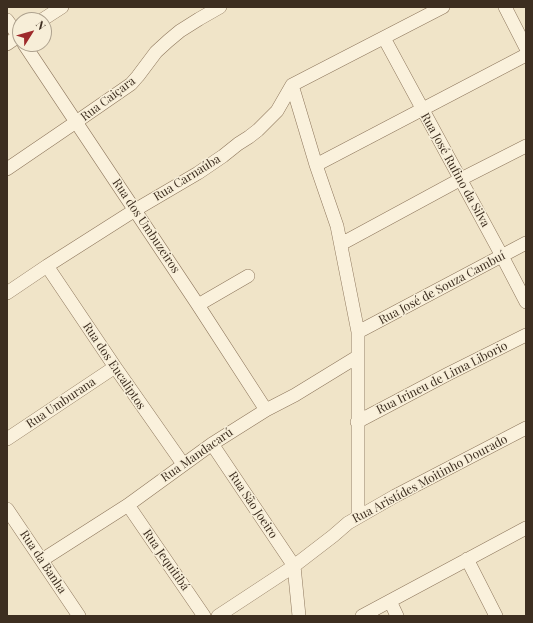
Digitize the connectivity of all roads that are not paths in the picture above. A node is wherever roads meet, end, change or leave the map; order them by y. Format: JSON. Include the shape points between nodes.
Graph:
{"nodes":[{"id":1,"x":62,"y":7,"type":"edge"},
{"id":2,"x":220,"y":7,"type":"edge"},
{"id":3,"x":443,"y":7,"type":"edge"},
{"id":4,"x":505,"y":7,"type":"edge"},
{"id":5,"x":52,"y":14,"type":"edge"},
{"id":6,"x":384,"y":38,"type":"junction"},
{"id":7,"x":526,"y":48,"type":"edge"},
{"id":8,"x":30,"y":52,"type":"edge"},
{"id":9,"x":526,"y":55,"type":"edge"},
{"id":10,"x":292,"y":85,"type":"junction"},
{"id":11,"x":423,"y":110,"type":"junction"},
{"id":12,"x":76,"y":122,"type":"junction"},
{"id":13,"x":526,"y":146,"type":"edge"},
{"id":14,"x":316,"y":165,"type":"junction"},
{"id":15,"x":7,"y":168,"type":"edge"},
{"id":16,"x":461,"y":179,"type":"junction"},
{"id":17,"x":135,"y":210,"type":"junction"},
{"id":18,"x":526,"y":243,"type":"edge"},
{"id":19,"x":341,"y":244,"type":"junction"},
{"id":20,"x":502,"y":256,"type":"junction"},
{"id":21,"x":47,"y":266,"type":"junction"},
{"id":22,"x":248,"y":276,"type":"dead end"},
{"id":23,"x":7,"y":293,"type":"edge"},
{"id":24,"x":526,"y":302,"type":"edge"},
{"id":25,"x":198,"y":305,"type":"junction"},
{"id":26,"x":358,"y":332,"type":"junction"},
{"id":27,"x":526,"y":335,"type":"edge"},
{"id":28,"x":357,"y":357,"type":"junction"},
{"id":29,"x":115,"y":367,"type":"junction"},
{"id":30,"x":266,"y":410,"type":"junction"},
{"id":31,"x":357,"y":422,"type":"junction"},
{"id":32,"x":526,"y":428,"type":"edge"},
{"id":33,"x":7,"y":439,"type":"edge"},
{"id":34,"x":212,"y":444,"type":"junction"},
{"id":35,"x":183,"y":464,"type":"junction"},
{"id":36,"x":128,"y":505,"type":"junction"},
{"id":37,"x":7,"y":509,"type":"edge"},
{"id":38,"x":358,"y":517,"type":"junction"},
{"id":39,"x":526,"y":528,"type":"edge"},
{"id":40,"x":42,"y":560,"type":"junction"},
{"id":41,"x":467,"y":560,"type":"junction"},
{"id":42,"x":294,"y":566,"type":"junction"},
{"id":43,"x":390,"y":601,"type":"junction"},
{"id":44,"x":79,"y":616,"type":"edge"},
{"id":45,"x":204,"y":616,"type":"edge"},
{"id":46,"x":218,"y":616,"type":"edge"},
{"id":47,"x":299,"y":616,"type":"edge"},
{"id":48,"x":362,"y":616,"type":"edge"},
{"id":49,"x":397,"y":616,"type":"edge"},
{"id":50,"x":496,"y":616,"type":"edge"}],
"edges":[{"from":1,"to":5,"type":"street"},
{"from":2,"to":12,"type":"street","name":"Rua Caiçara","via":[[180,31],[156,52],[130,84]]},
{"from":3,"to":6,"type":"street"},
{"from":4,"to":7,"type":"street"},
{"from":6,"to":10,"type":"street"},
{"from":6,"to":11,"type":"street","name":"Rua José Rufino da Silva"},
{"from":8,"to":12,"type":"street","name":"Rua dos Umbuzeiros"},
{"from":9,"to":11,"type":"street"},
{"from":10,"to":14,"type":"street"},
{"from":10,"to":17,"type":"street","name":"Rua Carnaúba","via":[[277,111],[253,134],[198,173]]},
{"from":11,"to":14,"type":"street"},
{"from":11,"to":16,"type":"street","name":"Rua José Rufino da Silva"},
{"from":12,"to":15,"type":"street","name":"Rua Caiçara"},
{"from":12,"to":17,"type":"street","name":"Rua dos Umbuzeiros"},
{"from":13,"to":16,"type":"street"},
{"from":14,"to":19,"type":"street"},
{"from":16,"to":19,"type":"street"},
{"from":16,"to":20,"type":"street","name":"Rua José Rufino da Silva"},
{"from":17,"to":21,"type":"street","name":"Rua Carnaúba"},
{"from":17,"to":25,"type":"street","name":"Rua dos Umbuzeiros"},
{"from":18,"to":20,"type":"street","name":"Rua José de Souza Cambuí"},
{"from":19,"to":26,"type":"street"},
{"from":20,"to":24,"type":"street","name":"Rua José Rufino da Silva"},
{"from":20,"to":26,"type":"street","name":"Rua José de Souza Cambuí"},
{"from":21,"to":23,"type":"street","name":"Rua Carnaúba"},
{"from":21,"to":29,"type":"street","name":"Rua dos Eucaliptos"},
{"from":22,"to":25,"type":"street"},
{"from":25,"to":30,"type":"street","name":"Rua dos Umbuzeiros"},
{"from":26,"to":28,"type":"street"},
{"from":27,"to":31,"type":"street","name":"Rua Irineu de Lima Liborio"},
{"from":28,"to":30,"type":"street","name":"Rua Mandacarú"},
{"from":28,"to":31,"type":"street"},
{"from":29,"to":33,"type":"street","name":"Rua Umburana"},
{"from":29,"to":35,"type":"street","name":"Rua dos Eucaliptos"},
{"from":30,"to":34,"type":"street","name":"Rua Mandacarú"},
{"from":31,"to":38,"type":"street"},
{"from":32,"to":38,"type":"street","name":"Rua Aristídes Moitinho Dourado"},
{"from":34,"to":35,"type":"street","name":"Rua Mandacarú"},
{"from":34,"to":42,"type":"street","name":"Rua São Joeiro"},
{"from":35,"to":36,"type":"street","name":"Rua Mandacarú"},
{"from":36,"to":40,"type":"street","name":"Rua Mandacarú"},
{"from":36,"to":45,"type":"street","name":"Rua Jequitibá"},
{"from":37,"to":40,"type":"street","name":"Rua da Banha"},
{"from":38,"to":42,"type":"street","name":"Rua Aristídes Moitinho Dourado"},
{"from":39,"to":41,"type":"street"},
{"from":40,"to":44,"type":"street","name":"Rua da Banha"},
{"from":41,"to":43,"type":"street"},
{"from":41,"to":50,"type":"street"},
{"from":42,"to":46,"type":"street","name":"Rua Aristídes Moitinho Dourado"},
{"from":42,"to":47,"type":"street"},
{"from":43,"to":48,"type":"street"},
{"from":43,"to":49,"type":"street"}]}
